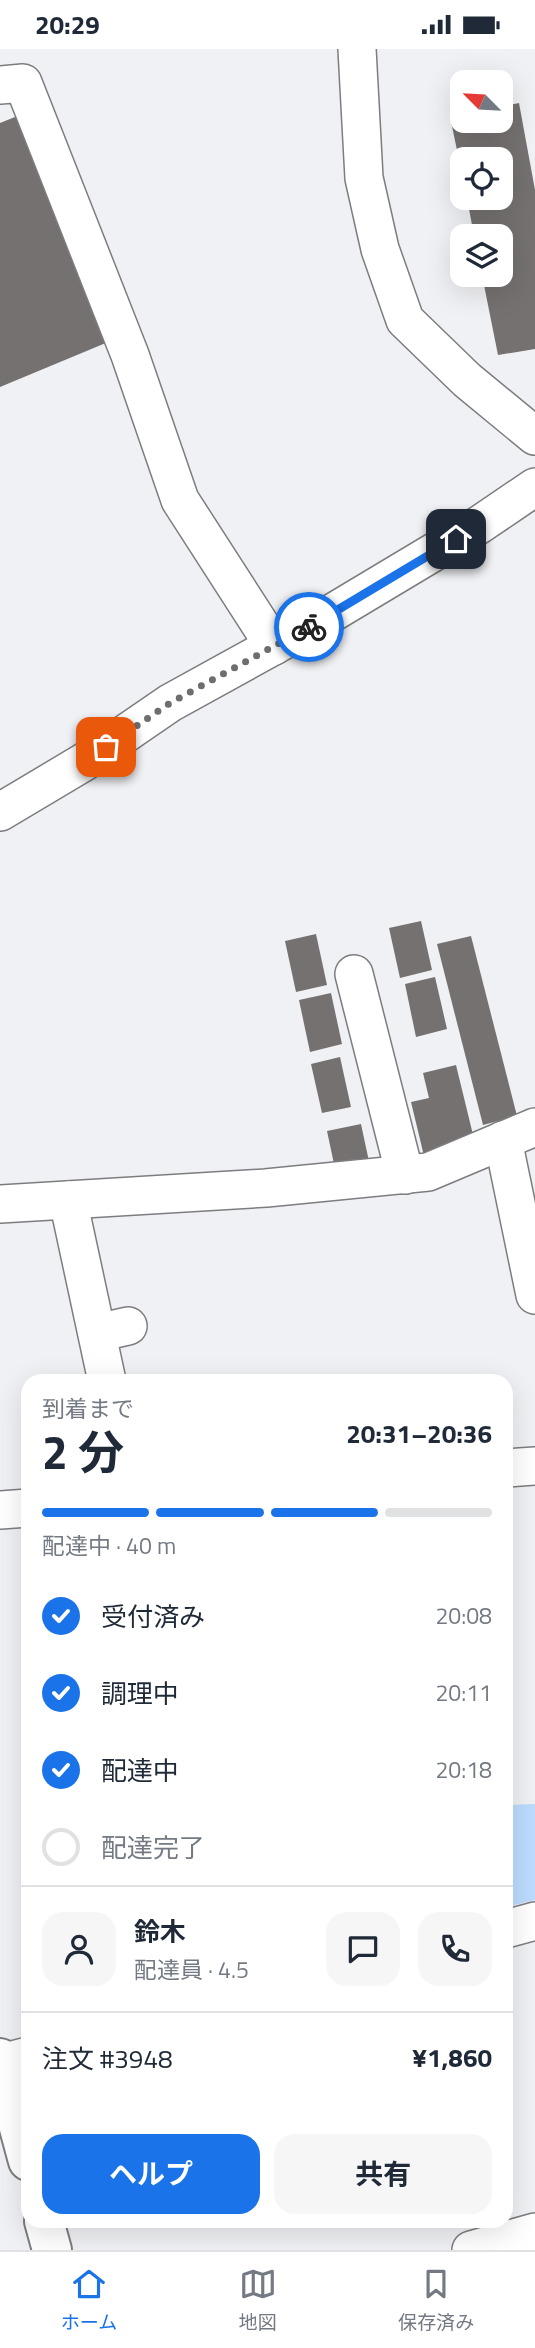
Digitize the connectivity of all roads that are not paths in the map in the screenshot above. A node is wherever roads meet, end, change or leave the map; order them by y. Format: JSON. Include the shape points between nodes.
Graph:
{"nodes":[{"id":1,"x":356,"y":49,"type":"edge"},
{"id":2,"x":0,"y":85,"type":"edge"},
{"id":3,"x":535,"y":436,"type":"edge"},
{"id":4,"x":535,"y":487,"type":"edge"},
{"id":5,"x":274,"y":646,"type":"junction"},
{"id":6,"x":0,"y":812,"type":"edge"},
{"id":7,"x":354,"y":974,"type":"dead end"},
{"id":8,"x":519,"y":1134,"type":"edge"},
{"id":9,"x":405,"y":1175,"type":"junction"},
{"id":10,"x":68,"y":1200,"type":"junction"},
{"id":11,"x":0,"y":1204,"type":"edge"},
{"id":12,"x":535,"y":1295,"type":"edge"},
{"id":13,"x":108,"y":1374,"type":"edge"},
{"id":14,"x":535,"y":1467,"type":"edge"},
{"id":15,"x":513,"y":1468,"type":"edge"},
{"id":16,"x":21,"y":1508,"type":"edge"},
{"id":17,"x":0,"y":1510,"type":"edge"},
{"id":18,"x":535,"y":1921,"type":"edge"},
{"id":19,"x":513,"y":1927,"type":"edge"},
{"id":20,"x":10,"y":2059,"type":"edge"},
{"id":21,"x":21,"y":2121,"type":"edge"},
{"id":22,"x":46,"y":2228,"type":"edge"},
{"id":23,"x":535,"y":2232,"type":"edge"},
{"id":24,"x":52,"y":2250,"type":"edge"},
{"id":25,"x":471,"y":2250,"type":"edge"}],
"edges":[{"from":1,"to":3,"type":"street","via":[[364,178],[380,250],[405,320]]},
{"from":2,"to":5,"type":"street","via":[[23,83],[130,355],[180,500]]},
{"from":4,"to":5,"type":"street"},
{"from":5,"to":6,"type":"street","via":[[170,703]]},
{"from":7,"to":9,"type":"street"},
{"from":8,"to":9,"type":"street","via":[[428,1172]]},
{"from":8,"to":12,"type":"street"},
{"from":9,"to":10,"type":"street"},
{"from":10,"to":11,"type":"street"},
{"from":10,"to":13,"type":"street","via":[[112,1329]]},
{"from":14,"to":15,"type":"street"},
{"from":16,"to":17,"type":"street"},
{"from":18,"to":19,"type":"street"},
{"from":20,"to":21,"type":"street"},
{"from":22,"to":24,"type":"street"},
{"from":23,"to":25,"type":"street"}]}
